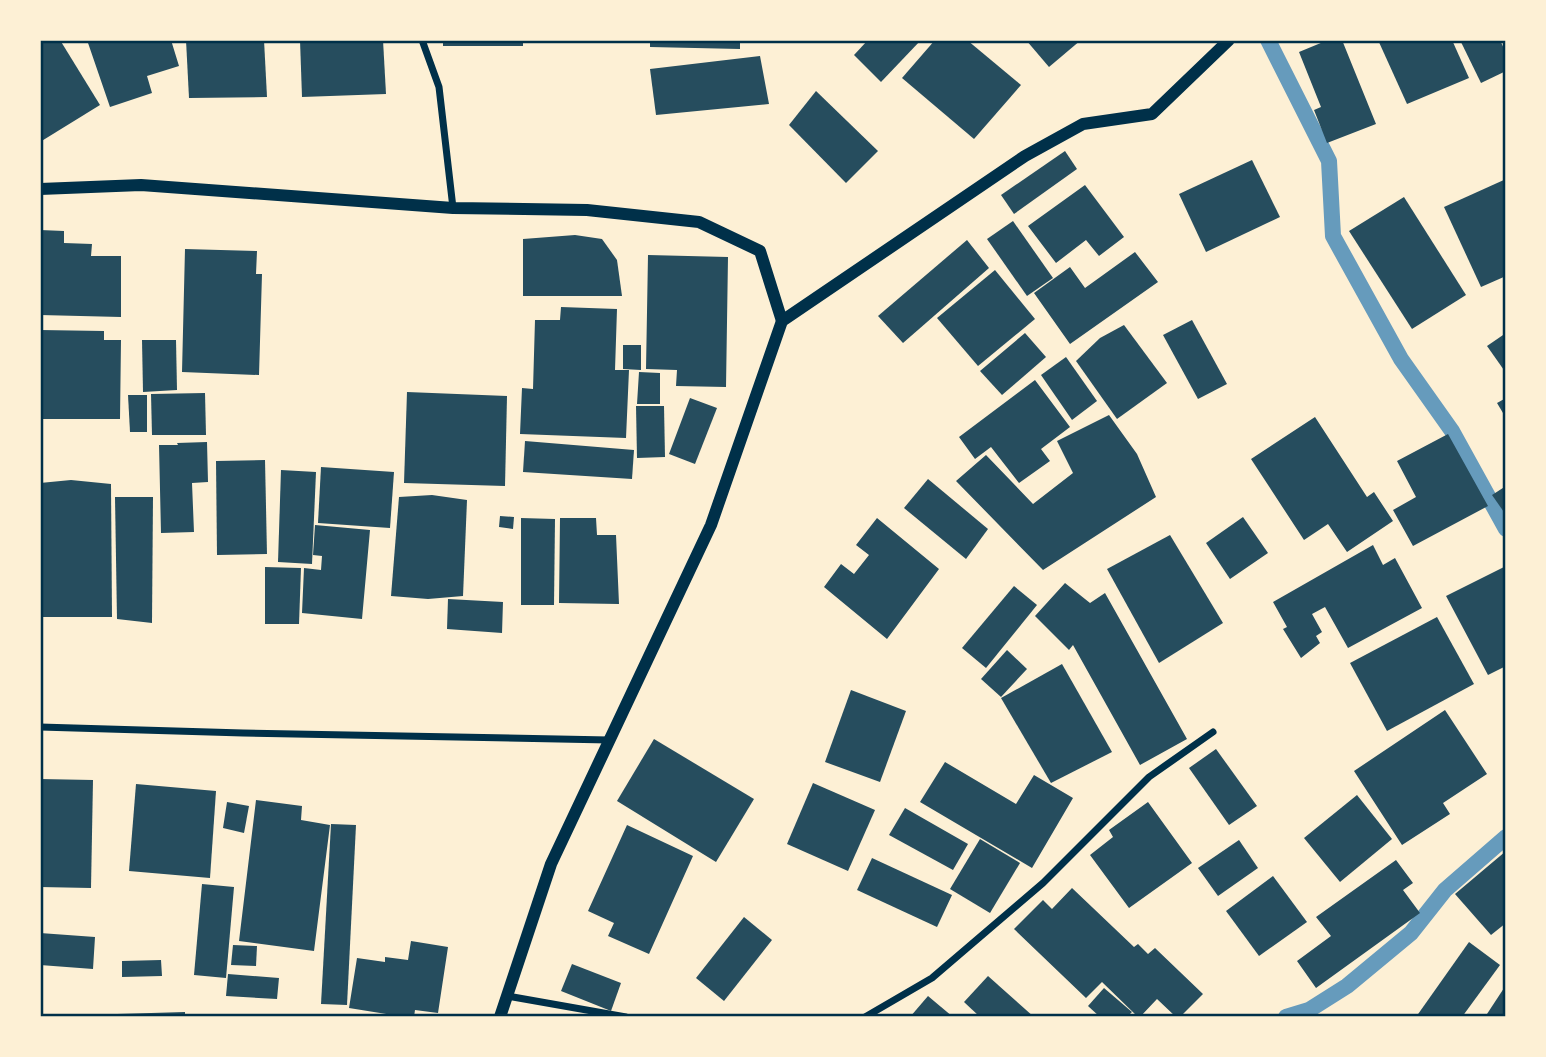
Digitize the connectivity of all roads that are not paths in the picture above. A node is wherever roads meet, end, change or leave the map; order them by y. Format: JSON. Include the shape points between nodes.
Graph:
{"nodes":[{"id":1,"x":422,"y":40,"type":"edge"},
{"id":2,"x":1229,"y":40,"type":"edge"},
{"id":3,"x":40,"y":189,"type":"edge"},
{"id":4,"x":453,"y":208,"type":"junction"},
{"id":5,"x":782,"y":321,"type":"junction"},
{"id":6,"x":40,"y":727,"type":"edge"},
{"id":7,"x":1213,"y":732,"type":"dead end"},
{"id":8,"x":609,"y":740,"type":"junction"},
{"id":9,"x":507,"y":996,"type":"junction"},
{"id":10,"x":500,"y":1017,"type":"edge"},
{"id":11,"x":626,"y":1017,"type":"edge"},
{"id":12,"x":865,"y":1017,"type":"edge"}],
"edges":[{"from":1,"to":4,"type":"street","via":[[439,87]]},
{"from":2,"to":5,"type":"street","via":[[1152,114],[1083,124],[1025,156]]},
{"from":3,"to":4,"type":"street","via":[[141,185]]},
{"from":4,"to":5,"type":"street","via":[[587,210],[699,222],[760,251]]},
{"from":5,"to":8,"type":"street","via":[[711,525]]},
{"from":6,"to":8,"type":"street"},
{"from":7,"to":12,"type":"street","via":[[1149,778],[1043,883],[932,978]]},
{"from":8,"to":9,"type":"street","via":[[551,864]]},
{"from":9,"to":10,"type":"street"},
{"from":9,"to":11,"type":"street"}]}
